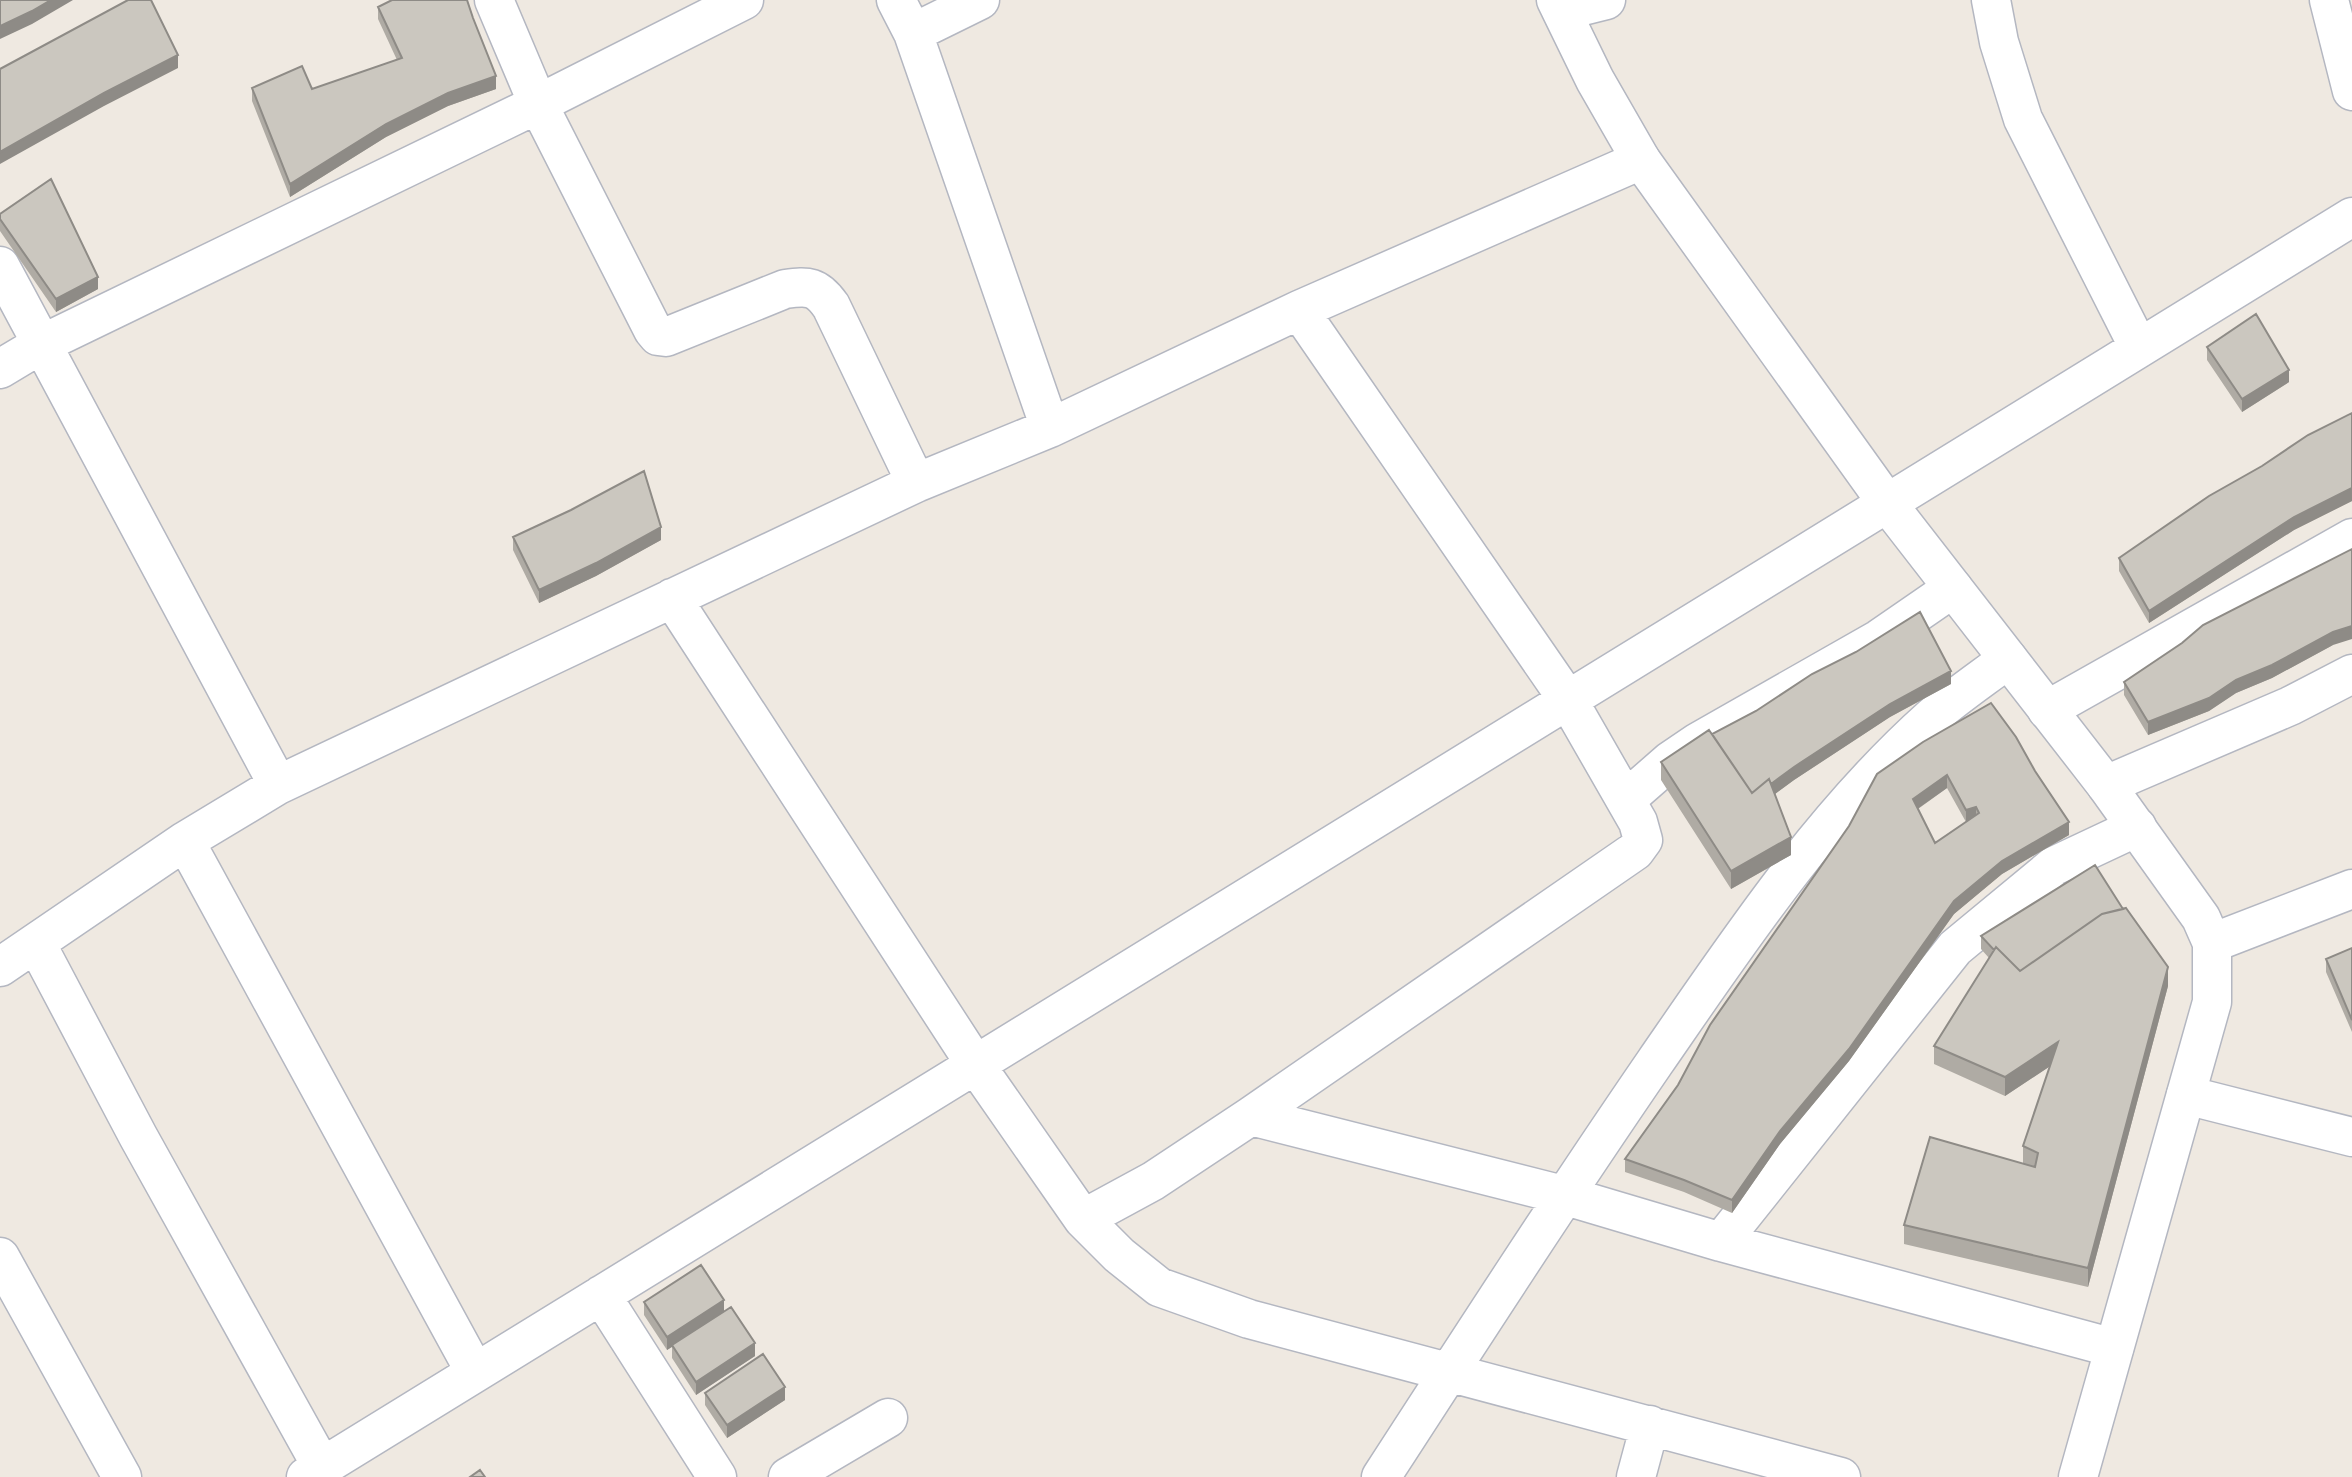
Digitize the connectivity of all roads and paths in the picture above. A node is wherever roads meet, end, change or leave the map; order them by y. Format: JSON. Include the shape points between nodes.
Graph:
{"nodes":[{"id":1,"x":494,"y":0,"type":"edge"},
{"id":2,"x":744,"y":0,"type":"edge"},
{"id":3,"x":896,"y":0,"type":"edge"},
{"id":4,"x":980,"y":0,"type":"edge"},
{"id":5,"x":1606,"y":0,"type":"edge"},
{"id":6,"x":1991,"y":0,"type":"edge"},
{"id":7,"x":2329,"y":0,"type":"edge"},
{"id":8,"x":1559,"y":6,"type":"edge"},
{"id":9,"x":913,"y":33,"type":"junction"},
{"id":10,"x":2352,"y":91,"type":"edge"},
{"id":11,"x":538,"y":104,"type":"junction"},
{"id":12,"x":1641,"y":160,"type":"junction"},
{"id":13,"x":2352,"y":217,"type":"edge"},
{"id":14,"x":0,"y":266,"type":"edge"},
{"id":15,"x":1299,"y":310,"type":"junction"},
{"id":16,"x":40,"y":345,"type":"junction"},
{"id":17,"x":2139,"y":348,"type":"junction"},
{"id":18,"x":0,"y":369,"type":"edge"},
{"id":19,"x":1050,"y":428,"type":"junction"},
{"id":20,"x":916,"y":483,"type":"junction"},
{"id":21,"x":1887,"y":503,"type":"junction"},
{"id":22,"x":2352,"y":538,"type":"edge"},
{"id":23,"x":1953,"y":588,"type":"junction"},
{"id":24,"x":672,"y":598,"type":"junction"},
{"id":25,"x":2008,"y":659,"type":"junction"},
{"id":26,"x":2352,"y":674,"type":"edge"},
{"id":27,"x":1568,"y":699,"type":"junction"},
{"id":28,"x":2047,"y":710,"type":"junction"},
{"id":29,"x":278,"y":785,"type":"junction"},
{"id":30,"x":2106,"y":785,"type":"junction"},
{"id":31,"x":1625,"y":797,"type":"junction"},
{"id":32,"x":2137,"y":828,"type":"junction"},
{"id":33,"x":185,"y":841,"type":"junction"},
{"id":34,"x":2352,"y":890,"type":"edge"},
{"id":35,"x":36,"y":943,"type":"junction"},
{"id":36,"x":2213,"y":943,"type":"junction"},
{"id":37,"x":0,"y":967,"type":"edge"},
{"id":38,"x":975,"y":1064,"type":"junction"},
{"id":39,"x":2186,"y":1095,"type":"junction"},
{"id":40,"x":1251,"y":1116,"type":"junction"},
{"id":41,"x":2352,"y":1137,"type":"edge"},
{"id":42,"x":1563,"y":1195,"type":"junction"},
{"id":43,"x":1083,"y":1219,"type":"junction"},
{"id":44,"x":1721,"y":1242,"type":"junction"},
{"id":45,"x":0,"y":1257,"type":"edge"},
{"id":46,"x":601,"y":1295,"type":"junction"},
{"id":47,"x":2114,"y":1348,"type":"junction"},
{"id":48,"x":1450,"y":1371,"type":"junction"},
{"id":49,"x":475,"y":1372,"type":"junction"},
{"id":50,"x":888,"y":1418,"type":"dead end"},
{"id":51,"x":1650,"y":1425,"type":"junction"},
{"id":52,"x":314,"y":1472,"type":"edge"},
{"id":53,"x":703,"y":1472,"type":"edge"},
{"id":54,"x":122,"y":1477,"type":"edge"},
{"id":55,"x":788,"y":1477,"type":"edge"},
{"id":56,"x":1381,"y":1477,"type":"edge"},
{"id":57,"x":1636,"y":1477,"type":"edge"},
{"id":58,"x":1841,"y":1477,"type":"edge"},
{"id":59,"x":2078,"y":1477,"type":"edge"}],
"edges":[{"from":1,"to":11,"type":"street"},
{"from":2,"to":11,"type":"street"},
{"from":3,"to":9,"type":"street"},
{"from":4,"to":9,"type":"street"},
{"from":5,"to":8,"type":"street"},
{"from":6,"to":17,"type":"street","via":[[2023,119]]},
{"from":7,"to":10,"type":"street"},
{"from":8,"to":12,"type":"street"},
{"from":9,"to":19,"type":"street"},
{"from":11,"to":16,"type":"street"},
{"from":11,"to":20,"type":"street","via":[[653,330],[666,337],[785,289],[804,287],[821,292]]},
{"from":12,"to":15,"type":"street"},
{"from":12,"to":21,"type":"street"},
{"from":13,"to":17,"type":"street"},
{"from":14,"to":16,"type":"street"},
{"from":15,"to":19,"type":"street"},
{"from":15,"to":27,"type":"street"},
{"from":16,"to":18,"type":"street"},
{"from":16,"to":29,"type":"street"},
{"from":17,"to":21,"type":"street"},
{"from":19,"to":20,"type":"street"},
{"from":20,"to":24,"type":"street"},
{"from":21,"to":23,"type":"street"},
{"from":21,"to":27,"type":"street"},
{"from":22,"to":28,"type":"street"},
{"from":23,"to":25,"type":"street"},
{"from":23,"to":31,"type":"street","via":[[1879,639],[1698,743]]},
{"from":24,"to":29,"type":"street"},
{"from":24,"to":38,"type":"street"},
{"from":25,"to":28,"type":"street"},
{"from":25,"to":42,"type":"street","via":[[1933,716],[1857,791],[1716,973]]},
{"from":26,"to":30,"type":"street","via":[[2290,706]]},
{"from":27,"to":31,"type":"street"},
{"from":27,"to":38,"type":"street"},
{"from":28,"to":30,"type":"street"},
{"from":29,"to":33,"type":"street"},
{"from":30,"to":32,"type":"street"},
{"from":31,"to":40,"type":"street","via":[[1642,831],[1643,840],[1635,851]]},
{"from":32,"to":36,"type":"street","via":[[2202,918]]},
{"from":32,"to":44,"type":"street","via":[[2054,866],[1955,948]]},
{"from":33,"to":35,"type":"street"},
{"from":33,"to":49,"type":"street"},
{"from":34,"to":36,"type":"street"},
{"from":35,"to":37,"type":"street"},
{"from":35,"to":52,"type":"street"},
{"from":36,"to":39,"type":"street","via":[[2212,1002]]},
{"from":38,"to":43,"type":"street"},
{"from":38,"to":46,"type":"street"},
{"from":39,"to":41,"type":"street"},
{"from":39,"to":47,"type":"street"},
{"from":40,"to":42,"type":"street"},
{"from":40,"to":43,"type":"street","via":[[1153,1181]]},
{"from":42,"to":44,"type":"street"},
{"from":42,"to":48,"type":"street"},
{"from":43,"to":48,"type":"street","via":[[1159,1287],[1249,1319]]},
{"from":44,"to":47,"type":"street"},
{"from":45,"to":54,"type":"street"},
{"from":46,"to":49,"type":"street"},
{"from":46,"to":53,"type":"street"},
{"from":47,"to":59,"type":"street"},
{"from":48,"to":51,"type":"street"},
{"from":48,"to":56,"type":"street"},
{"from":49,"to":52,"type":"street"},
{"from":50,"to":55,"type":"street"},
{"from":51,"to":57,"type":"street"},
{"from":51,"to":58,"type":"street"}]}
